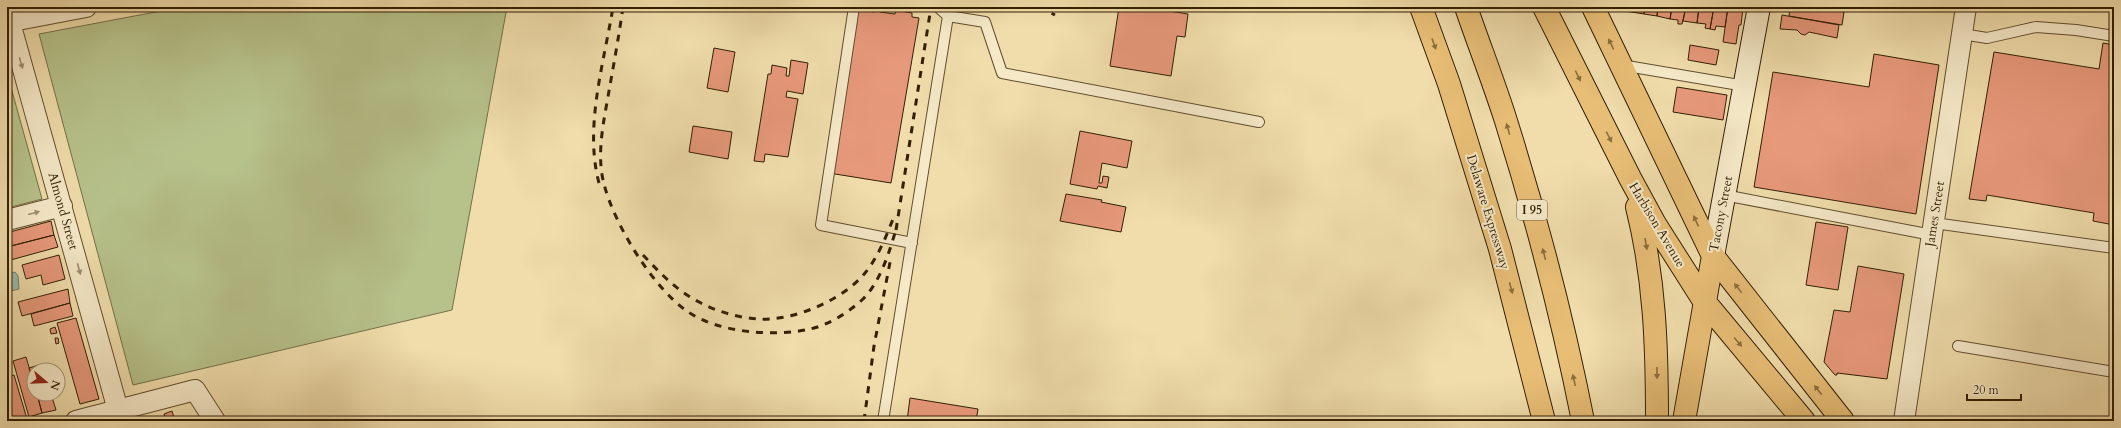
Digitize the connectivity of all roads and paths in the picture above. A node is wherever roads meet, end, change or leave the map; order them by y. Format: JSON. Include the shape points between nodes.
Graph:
{"nodes":[{"id":1,"x":86,"y":7,"type":"edge"},
{"id":2,"x":854,"y":7,"type":"edge"},
{"id":3,"x":938,"y":7,"type":"edge"},
{"id":4,"x":1421,"y":7,"type":"edge"},
{"id":5,"x":1466,"y":7,"type":"edge"},
{"id":6,"x":1544,"y":7,"type":"edge"},
{"id":7,"x":1594,"y":7,"type":"edge"},
{"id":8,"x":1759,"y":7,"type":"edge"},
{"id":9,"x":1966,"y":7,"type":"edge"},
{"id":10,"x":948,"y":16,"type":"junction"},
{"id":11,"x":8,"y":18,"type":"edge"},
{"id":12,"x":1962,"y":34,"type":"junction"},
{"id":13,"x":2114,"y":36,"type":"edge"},
{"id":14,"x":1622,"y":65,"type":"junction"},
{"id":15,"x":1745,"y":86,"type":"junction"},
{"id":16,"x":1259,"y":122,"type":"dead end"},
{"id":17,"x":1630,"y":178,"type":"junction"},
{"id":18,"x":1724,"y":196,"type":"junction"},
{"id":19,"x":62,"y":206,"type":"junction"},
{"id":20,"x":7,"y":220,"type":"edge"},
{"id":21,"x":1933,"y":229,"type":"junction"},
{"id":22,"x":912,"y":243,"type":"junction"},
{"id":23,"x":2114,"y":248,"type":"edge"},
{"id":24,"x":1713,"y":256,"type":"junction"},
{"id":25,"x":1704,"y":301,"type":"junction"},
{"id":26,"x":1958,"y":346,"type":"dead end"},
{"id":27,"x":2114,"y":372,"type":"edge"},
{"id":28,"x":118,"y":410,"type":"junction"},
{"id":29,"x":1543,"y":418,"type":"edge"},
{"id":30,"x":1583,"y":420,"type":"edge"},
{"id":31,"x":76,"y":421,"type":"edge"},
{"id":32,"x":215,"y":421,"type":"edge"},
{"id":33,"x":883,"y":421,"type":"edge"},
{"id":34,"x":1657,"y":421,"type":"edge"},
{"id":35,"x":1684,"y":421,"type":"edge"},
{"id":36,"x":1804,"y":421,"type":"edge"},
{"id":37,"x":1843,"y":421,"type":"edge"},
{"id":38,"x":1904,"y":421,"type":"edge"}],
"edges":[{"from":1,"to":11,"type":"street"},
{"from":2,"to":22,"type":"lane","via":[[821,225]]},
{"from":3,"to":10,"type":"lane"},
{"from":4,"to":29,"type":"main road","name":"Delaware Expressway","one_way":true,"via":[[1449,84],[1498,242]]},
{"from":30,"to":5,"type":"main road","number":"I 95","one_way":true,"via":[[1534,217],[1506,120]]},
{"from":6,"to":17,"type":"main road","name":"Harbison Avenue","one_way":true},
{"from":14,"to":7,"type":"main road","one_way":true},
{"from":8,"to":15,"type":"main road","name":"Tacony Street"},
{"from":9,"to":12,"type":"street","name":"James Street"},
{"from":10,"to":16,"type":"lane","via":[[985,22],[1002,73]]},
{"from":10,"to":22,"type":"lane"},
{"from":11,"to":19,"type":"street","name":"Almond Street","one_way":true},
{"from":12,"to":13,"type":"lane","via":[[1987,38],[2036,27]]},
{"from":12,"to":21,"type":"street","name":"James Street"},
{"from":14,"to":15,"type":"lane"},
{"from":24,"to":14,"type":"main road","one_way":true},
{"from":15,"to":18,"type":"main road","name":"Tacony Street"},
{"from":17,"to":25,"type":"main road","name":"Harbison Avenue","via":[[1655,224]]},
{"from":17,"to":34,"type":"main road","one_way":true,"via":[[1653,285],[1657,345]]},
{"from":18,"to":21,"type":"lane"},
{"from":18,"to":24,"type":"main road","name":"Tacony Street"},
{"from":20,"to":19,"type":"street","one_way":true},
{"from":19,"to":28,"type":"street","name":"Almond Street","one_way":true},
{"from":21,"to":23,"type":"lane"},
{"from":21,"to":38,"type":"street","name":"James Street"},
{"from":22,"to":33,"type":"lane"},
{"from":24,"to":25,"type":"main road","name":"Tacony Street"},
{"from":37,"to":24,"type":"main road","one_way":true},
{"from":25,"to":35,"type":"main road","name":"Tacony Street"},
{"from":25,"to":36,"type":"main road","name":"Harbison Avenue","one_way":true},
{"from":26,"to":27,"type":"lane"},
{"from":28,"to":31,"type":"street"},
{"from":28,"to":32,"type":"street","via":[[195,390]]}]}
